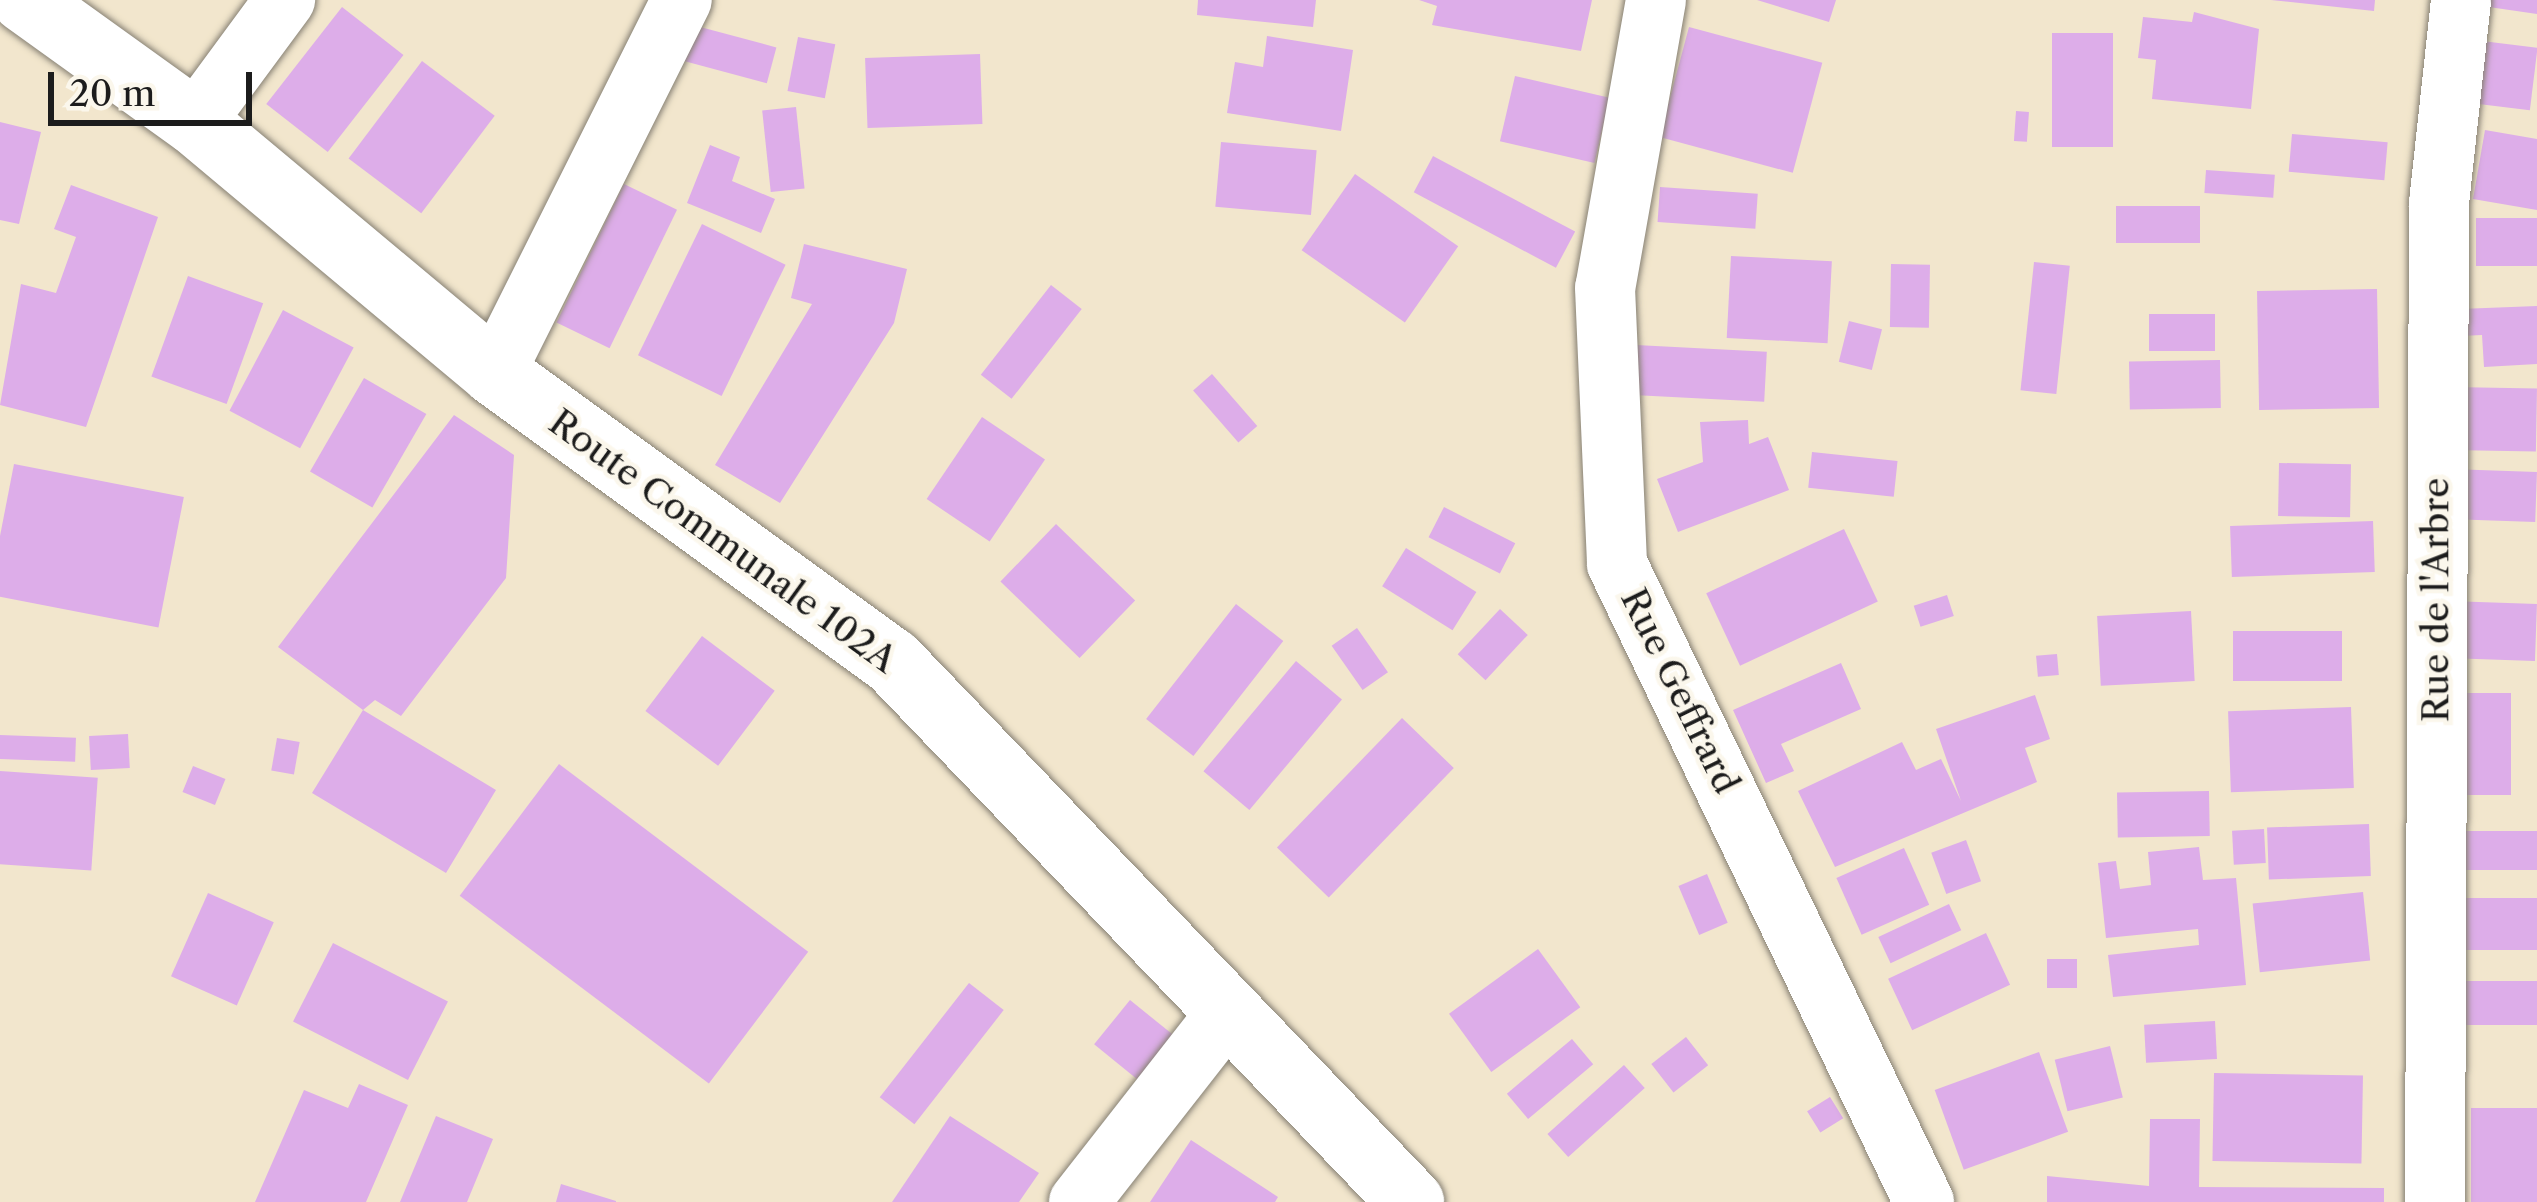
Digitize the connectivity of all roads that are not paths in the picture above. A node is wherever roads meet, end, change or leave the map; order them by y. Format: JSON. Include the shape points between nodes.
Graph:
{"nodes":[{"id":1,"x":25,"y":0,"type":"edge"},
{"id":2,"x":285,"y":0,"type":"edge"},
{"id":3,"x":682,"y":0,"type":"edge"},
{"id":4,"x":1656,"y":0,"type":"edge"},
{"id":5,"x":2461,"y":0,"type":"edge"},
{"id":6,"x":195,"y":122,"type":"junction"},
{"id":7,"x":495,"y":373,"type":"junction"},
{"id":8,"x":1228,"y":1011,"type":"junction"},
{"id":9,"x":1079,"y":1202,"type":"edge"},
{"id":10,"x":1411,"y":1202,"type":"edge"},
{"id":11,"x":1924,"y":1202,"type":"edge"},
{"id":12,"x":2434,"y":1202,"type":"edge"}],
"edges":[{"from":1,"to":6,"type":"street","name":"Route Communale 102A"},
{"from":2,"to":6,"type":"street"},
{"from":3,"to":7,"type":"street"},
{"from":4,"to":11,"type":"street","name":"Rue Geffrard","via":[[1605,288],[1617,564]]},
{"from":5,"to":12,"type":"street","name":"Rue de l'Arbre","via":[[2439,203]]},
{"from":6,"to":7,"type":"street","name":"Route Communale 102A"},
{"from":7,"to":8,"type":"street","name":"Route Communale 102A","via":[[892,661]]},
{"from":8,"to":9,"type":"street"},
{"from":8,"to":10,"type":"street","name":"Route Communale 102A"}]}
